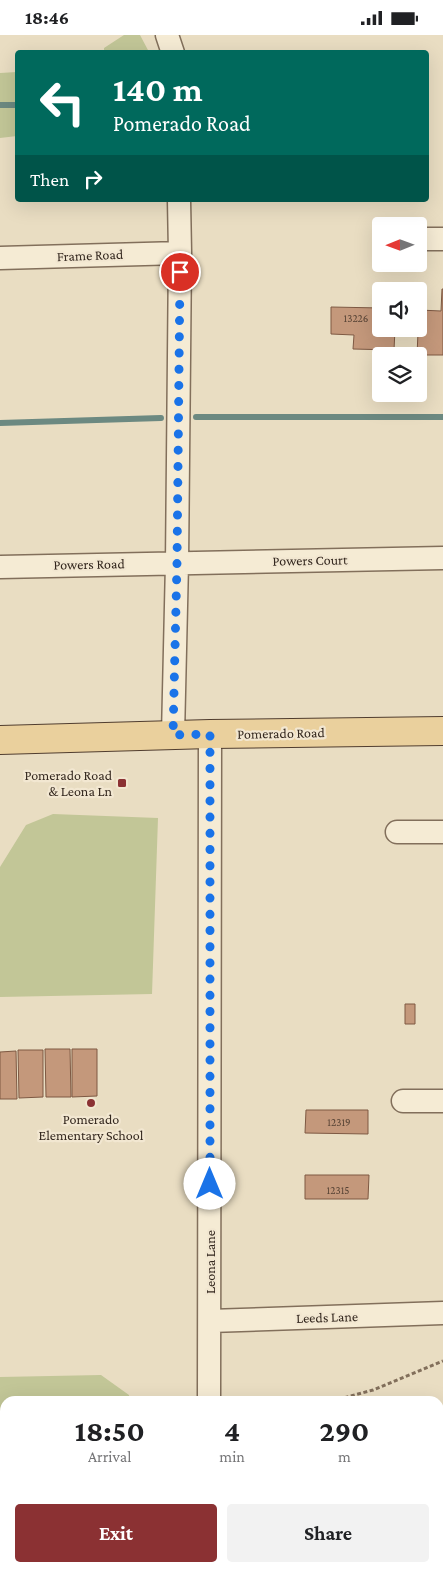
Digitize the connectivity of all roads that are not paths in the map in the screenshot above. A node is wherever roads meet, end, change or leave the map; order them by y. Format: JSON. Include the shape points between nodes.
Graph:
{"nodes":[{"id":1,"x":167,"y":35,"type":"edge"},
{"id":2,"x":172,"y":50,"type":"edge"},
{"id":3,"x":179,"y":202,"type":"edge"},
{"id":4,"x":428,"y":239,"type":"edge"},
{"id":5,"x":443,"y":239,"type":"edge"},
{"id":6,"x":180,"y":253,"type":"junction"},
{"id":7,"x":0,"y":258,"type":"edge"},
{"id":8,"x":443,"y":558,"type":"edge"},
{"id":9,"x":177,"y":563,"type":"junction"},
{"id":10,"x":0,"y":567,"type":"edge"},
{"id":11,"x":443,"y":731,"type":"edge"},
{"id":12,"x":210,"y":734,"type":"junction"},
{"id":13,"x":173,"y":735,"type":"junction"},
{"id":14,"x":0,"y":740,"type":"edge"},
{"id":15,"x":397,"y":832,"type":"dead end"},
{"id":16,"x":443,"y":832,"type":"edge"},
{"id":17,"x":403,"y":1101,"type":"dead end"},
{"id":18,"x":443,"y":1101,"type":"edge"},
{"id":19,"x":443,"y":1313,"type":"edge"},
{"id":20,"x":210,"y":1321,"type":"junction"},
{"id":21,"x":209,"y":1396,"type":"edge"}],
"edges":[{"from":1,"to":2,"type":"street"},
{"from":3,"to":6,"type":"street"},
{"from":4,"to":5,"type":"street"},
{"from":6,"to":7,"type":"street","name":"Frame Road"},
{"from":6,"to":9,"type":"street"},
{"from":8,"to":9,"type":"street","name":"Powers Court"},
{"from":9,"to":10,"type":"street","name":"Powers Road"},
{"from":9,"to":13,"type":"street"},
{"from":11,"to":12,"type":"main road","name":"Pomerado Road"},
{"from":12,"to":13,"type":"main road","name":"Pomerado Road"},
{"from":12,"to":20,"type":"street","name":"Leona Lane"},
{"from":13,"to":14,"type":"main road","name":"Pomerado Road"},
{"from":15,"to":16,"type":"street"},
{"from":17,"to":18,"type":"street"},
{"from":19,"to":20,"type":"street","name":"Leeds Lane"},
{"from":20,"to":21,"type":"street","name":"Leona Lane"}]}
